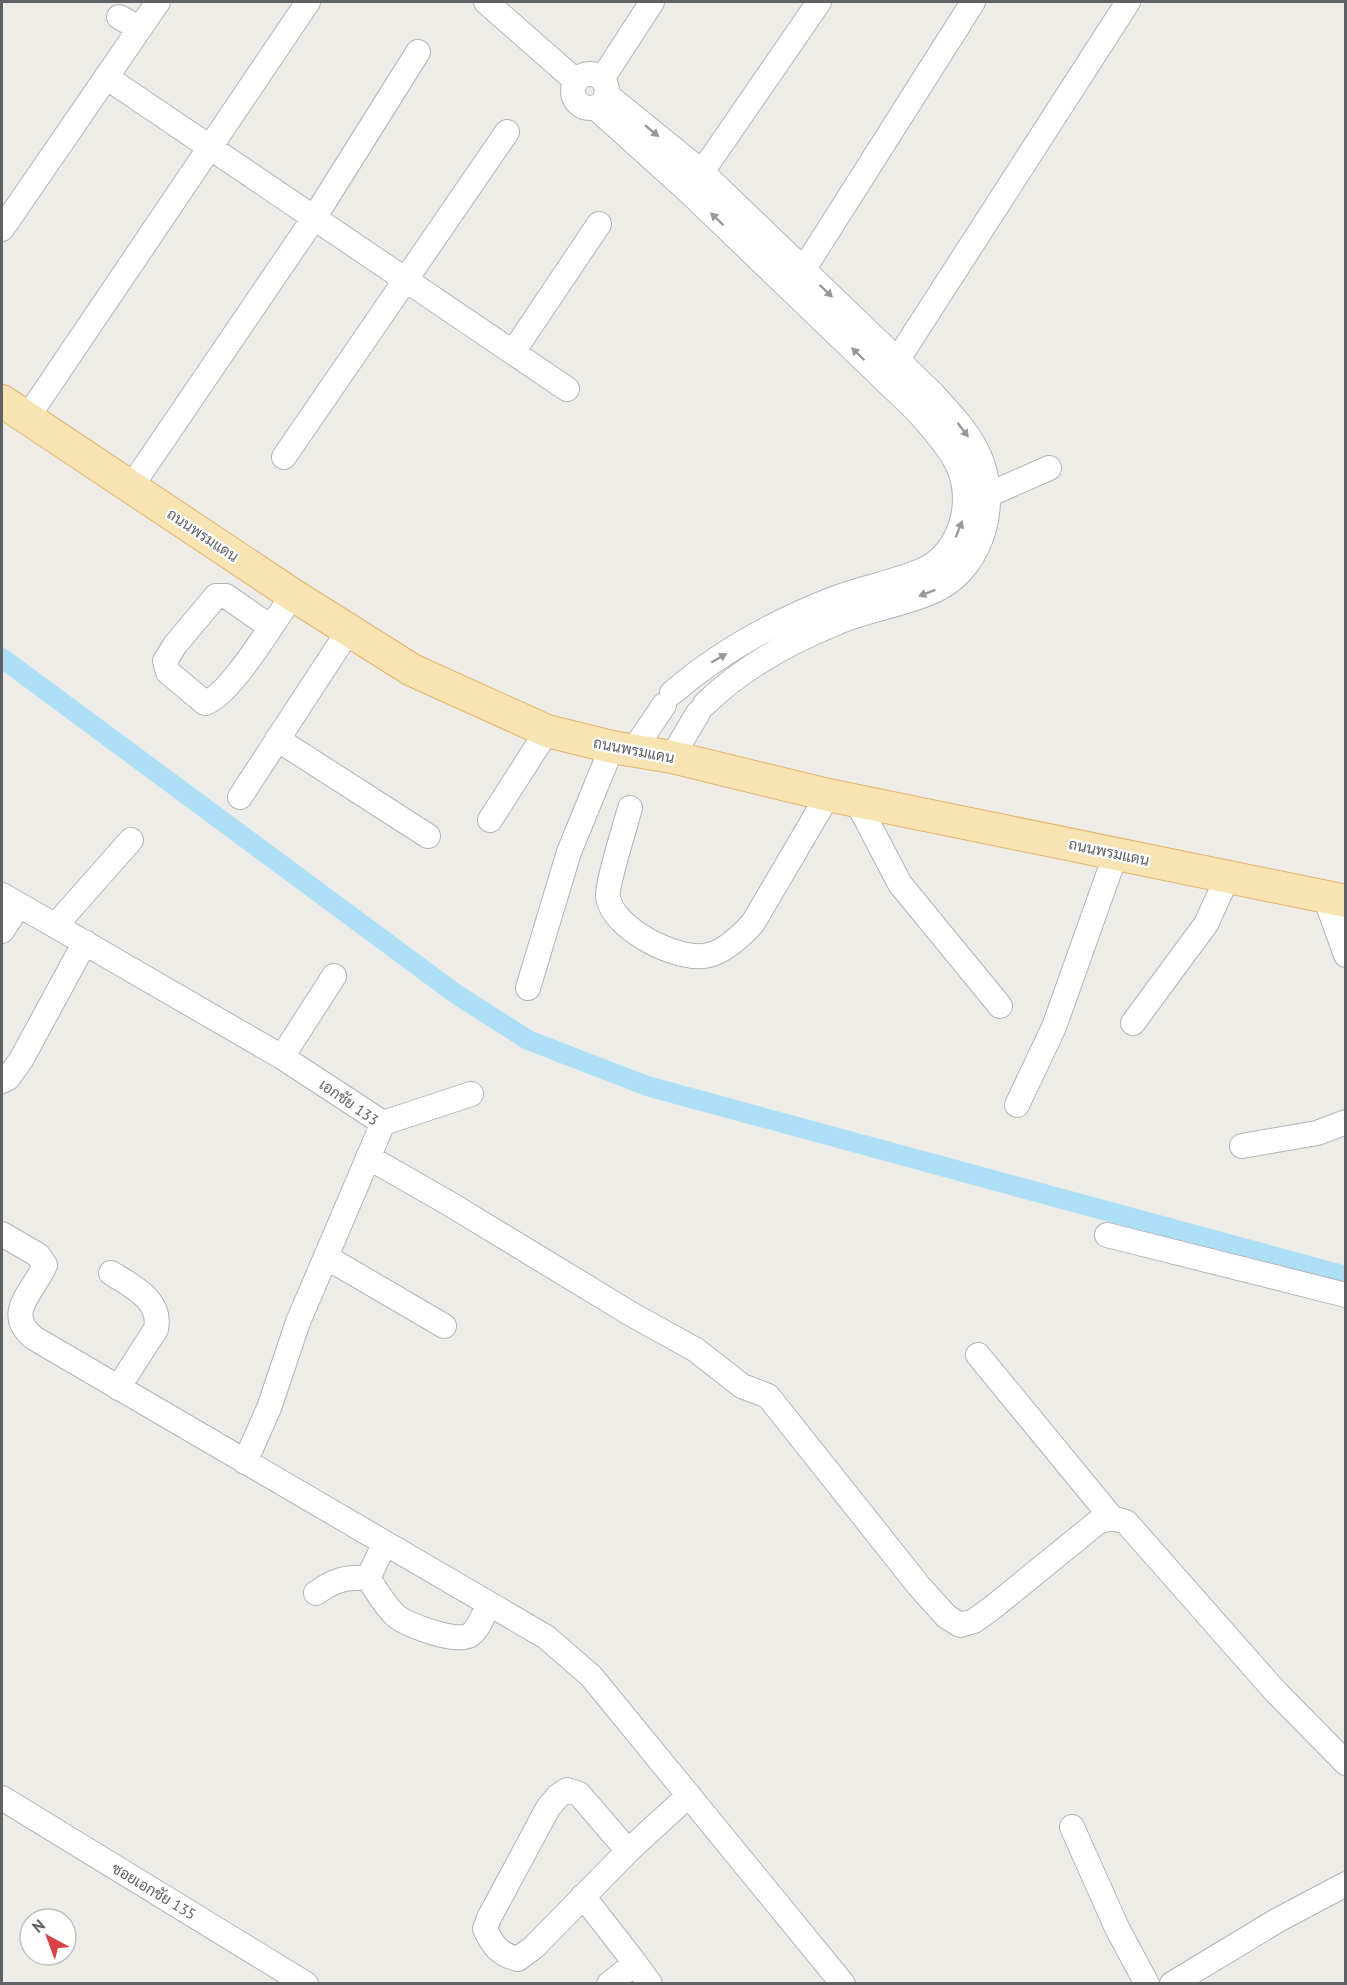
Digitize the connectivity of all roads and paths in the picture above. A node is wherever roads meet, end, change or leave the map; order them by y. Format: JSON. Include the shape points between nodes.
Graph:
{"nodes":[{"id":1,"x":158,"y":2,"type":"edge"},
{"id":2,"x":308,"y":2,"type":"edge"},
{"id":3,"x":486,"y":2,"type":"edge"},
{"id":4,"x":652,"y":2,"type":"edge"},
{"id":5,"x":819,"y":2,"type":"edge"},
{"id":6,"x":973,"y":2,"type":"edge"},
{"id":7,"x":1128,"y":2,"type":"edge"},
{"id":8,"x":418,"y":52,"type":"dead end"},
{"id":9,"x":106,"y":76,"type":"junction"},
{"id":10,"x":601,"y":93,"type":"junction"},
{"id":11,"x":507,"y":132,"type":"dead end"},
{"id":12,"x":211,"y":148,"type":"junction"},
{"id":13,"x":702,"y":172,"type":"junction"},
{"id":14,"x":691,"y":194,"type":"junction"},
{"id":15,"x":314,"y":218,"type":"junction"},
{"id":16,"x":599,"y":224,"type":"dead end"},
{"id":17,"x":2,"y":229,"type":"edge"},
{"id":18,"x":797,"y":279,"type":"junction"},
{"id":19,"x":406,"y":280,"type":"junction"},
{"id":20,"x":513,"y":352,"type":"junction"},
{"id":21,"x":891,"y":370,"type":"junction"},
{"id":22,"x":567,"y":389,"type":"dead end"},
{"id":23,"x":14,"y":410,"type":"edge"},
{"id":24,"x":284,"y":457,"type":"dead end"},
{"id":25,"x":1049,"y":468,"type":"dead end"},
{"id":26,"x":130,"y":487,"type":"junction"},
{"id":27,"x":988,"y":495,"type":"junction"},
{"id":28,"x":293,"y":595,"type":"junction"},
{"id":29,"x":852,"y":604,"type":"junction"},
{"id":30,"x":269,"y":626,"type":"junction"},
{"id":31,"x":349,"y":630,"type":"junction"},
{"id":32,"x":673,"y":694,"type":"junction"},
{"id":33,"x":704,"y":705,"type":"junction"},
{"id":34,"x":547,"y":731,"type":"junction"},
{"id":35,"x":277,"y":738,"type":"junction"},
{"id":36,"x":622,"y":749,"type":"junction"},
{"id":37,"x":672,"y":757,"type":"junction"},
{"id":38,"x":240,"y":797,"type":"dead end"},
{"id":39,"x":842,"y":798,"type":"junction"},
{"id":40,"x":630,"y":808,"type":"dead end"},
{"id":41,"x":489,"y":820,"type":"dead end"},
{"id":42,"x":429,"y":836,"type":"dead end"},
{"id":43,"x":131,"y":840,"type":"dead end"},
{"id":44,"x":1116,"y":853,"type":"junction"},
{"id":45,"x":1227,"y":876,"type":"junction"},
{"id":46,"x":1335,"y":899,"type":"edge"},
{"id":47,"x":10,"y":900,"type":"edge"},
{"id":48,"x":56,"y":925,"type":"junction"},
{"id":49,"x":2,"y":931,"type":"edge"},
{"id":50,"x":85,"y":942,"type":"junction"},
{"id":51,"x":1346,"y":955,"type":"edge"},
{"id":52,"x":334,"y":976,"type":"dead end"},
{"id":53,"x":528,"y":988,"type":"dead end"},
{"id":54,"x":1000,"y":1006,"type":"dead end"},
{"id":55,"x":1133,"y":1023,"type":"dead end"},
{"id":56,"x":282,"y":1057,"type":"junction"},
{"id":57,"x":2,"y":1081,"type":"edge"},
{"id":58,"x":471,"y":1094,"type":"dead end"},
{"id":59,"x":1017,"y":1105,"type":"dead end"},
{"id":60,"x":1346,"y":1122,"type":"edge"},
{"id":61,"x":384,"y":1123,"type":"junction"},
{"id":62,"x":1242,"y":1146,"type":"dead end"},
{"id":63,"x":368,"y":1157,"type":"junction"},
{"id":64,"x":2,"y":1234,"type":"edge"},
{"id":65,"x":1107,"y":1234,"type":"dead end"},
{"id":66,"x":326,"y":1257,"type":"junction"},
{"id":67,"x":111,"y":1273,"type":"dead end"},
{"id":68,"x":1346,"y":1295,"type":"edge"},
{"id":69,"x":444,"y":1326,"type":"dead end"},
{"id":70,"x":978,"y":1354,"type":"dead end"},
{"id":71,"x":118,"y":1388,"type":"junction"},
{"id":72,"x":245,"y":1462,"type":"junction"},
{"id":73,"x":1112,"y":1518,"type":"junction"},
{"id":74,"x":385,"y":1543,"type":"junction"},
{"id":75,"x":368,"y":1578,"type":"junction"},
{"id":76,"x":316,"y":1593,"type":"dead end"},
{"id":77,"x":489,"y":1604,"type":"junction"},
{"id":78,"x":1346,"y":1763,"type":"edge"},
{"id":79,"x":690,"y":1796,"type":"junction"},
{"id":80,"x":2,"y":1798,"type":"edge"},
{"id":81,"x":1072,"y":1827,"type":"dead end"},
{"id":82,"x":628,"y":1851,"type":"junction"},
{"id":83,"x":1346,"y":1884,"type":"edge"},
{"id":84,"x":583,"y":1896,"type":"junction"},
{"id":85,"x":634,"y":1963,"type":"junction"},
{"id":86,"x":306,"y":1983,"type":"edge"},
{"id":87,"x":609,"y":1983,"type":"edge"},
{"id":88,"x":650,"y":1983,"type":"edge"},
{"id":89,"x":843,"y":1983,"type":"edge"},
{"id":90,"x":1147,"y":1983,"type":"edge"},
{"id":91,"x":1172,"y":1983,"type":"edge"}],
"edges":[{"from":1,"to":9,"type":"street","via":[[129,22]]},
{"from":2,"to":12,"type":"street"},
{"from":3,"to":10,"type":"street","via":[[576,81],[572,91],[576,101],[585,107]]},
{"from":4,"to":10,"type":"street"},
{"from":5,"to":13,"type":"street"},
{"from":6,"to":18,"type":"street"},
{"from":7,"to":21,"type":"street"},
{"from":8,"to":15,"type":"street"},
{"from":9,"to":12,"type":"street"},
{"from":9,"to":17,"type":"street"},
{"from":10,"to":13,"type":"street","one_way":true},
{"from":10,"to":14,"type":"street"},
{"from":11,"to":19,"type":"street"},
{"from":12,"to":15,"type":"street"},
{"from":12,"to":23,"type":"street"},
{"from":13,"to":14,"type":"street"},
{"from":13,"to":18,"type":"street"},
{"from":18,"to":14,"type":"street","one_way":true},
{"from":15,"to":19,"type":"street"},
{"from":15,"to":26,"type":"street"},
{"from":16,"to":20,"type":"street"},
{"from":18,"to":21,"type":"street"},
{"from":19,"to":20,"type":"street"},
{"from":19,"to":24,"type":"street"},
{"from":20,"to":22,"type":"street"},
{"from":21,"to":27,"type":"street","one_way":true,"via":[[964,430],[978,453]]},
{"from":29,"to":21,"type":"street","one_way":true,"via":[[926,569],[954,541],[962,522],[965,501],[957,462]]},
{"from":23,"to":26,"type":"main road","name":"ถนนพรมแดน"},
{"from":25,"to":27,"type":"street"},
{"from":26,"to":28,"type":"main road","name":"ถนนพรมแดน"},
{"from":27,"to":29,"type":"street","one_way":true,"via":[[985,528],[974,554],[958,573],[937,589]]},
{"from":28,"to":30,"type":"street"},
{"from":28,"to":31,"type":"main road","name":"ถนนพรมแดน"},
{"from":32,"to":29,"type":"street","one_way":true,"via":[[709,664],[790,617]]},
{"from":29,"to":33,"type":"street","via":[[718,690]]},
{"from":30,"to":30,"type":"street","via":[[231,683],[214,700],[205,703],[168,672],[165,661],[175,645],[216,596],[226,596]]},
{"from":31,"to":34,"type":"main road","name":"ถนนพรมแดน","via":[[412,670]]},
{"from":31,"to":35,"type":"street"},
{"from":32,"to":33,"type":"street"},
{"from":32,"to":36,"type":"street"},
{"from":33,"to":37,"type":"street"},
{"from":34,"to":36,"type":"main road","name":"ถนนพรมแดน"},
{"from":34,"to":41,"type":"street"},
{"from":35,"to":38,"type":"street"},
{"from":35,"to":42,"type":"street"},
{"from":36,"to":37,"type":"main road","name":"ถนนพรมแดน"},
{"from":36,"to":53,"type":"street","via":[[569,852]]},
{"from":37,"to":39,"type":"main road","name":"ถนนพรมแดน"},
{"from":39,"to":40,"type":"street","via":[[753,923],[739,939],[709,955],[682,955],[618,919],[608,897]]},
{"from":39,"to":44,"type":"main road","name":"ถนนพรมแดน"},
{"from":39,"to":54,"type":"street","via":[[900,884]]},
{"from":43,"to":48,"type":"street"},
{"from":44,"to":45,"type":"main road","name":"ถนนพรมแดน"},
{"from":44,"to":59,"type":"street","via":[[1054,1027]]},
{"from":45,"to":46,"type":"main road","name":"ถนนพรมแดน"},
{"from":45,"to":55,"type":"street","via":[[1206,924]]},
{"from":46,"to":51,"type":"street"},
{"from":47,"to":48,"type":"street","name":"เอกชัย 133"},
{"from":47,"to":49,"type":"street"},
{"from":48,"to":50,"type":"street","name":"เอกชัย 133"},
{"from":50,"to":56,"type":"street","name":"เอกชัย 133"},
{"from":50,"to":57,"type":"street","via":[[21,1060]]},
{"from":52,"to":56,"type":"street"},
{"from":56,"to":61,"type":"street","name":"เอกชัย 133"},
{"from":58,"to":61,"type":"street"},
{"from":60,"to":62,"type":"street","via":[[1317,1133]]},
{"from":61,"to":63,"type":"street","name":"เอกชัย 133"},
{"from":63,"to":66,"type":"street","name":"เอกชัย 133"},
{"from":63,"to":73,"type":"street","via":[[696,1350],[742,1386],[768,1396],[919,1586],[946,1616],[960,1625],[974,1621],[1098,1522]]},
{"from":64,"to":71,"type":"street","via":[[38,1255],[45,1265],[22,1306],[22,1328]]},
{"from":65,"to":68,"type":"street"},
{"from":66,"to":69,"type":"street"},
{"from":66,"to":72,"type":"street","name":"เอกชัย 133"},
{"from":67,"to":71,"type":"street","via":[[144,1296],[159,1318]]},
{"from":70,"to":73,"type":"street"},
{"from":71,"to":72,"type":"street"},
{"from":72,"to":74,"type":"street"},
{"from":73,"to":78,"type":"street","via":[[1126,1522],[1275,1690]]},
{"from":74,"to":75,"type":"street"},
{"from":74,"to":77,"type":"street"},
{"from":75,"to":76,"type":"street","via":[[346,1577]]},
{"from":75,"to":77,"type":"street","via":[[398,1618],[454,1640],[469,1636]]},
{"from":77,"to":79,"type":"street","via":[[567,1653],[591,1676]]},
{"from":79,"to":82,"type":"street"},
{"from":79,"to":89,"type":"street"},
{"from":80,"to":86,"type":"street","name":"ซอยเอกชัย 135"},
{"from":81,"to":90,"type":"street"},
{"from":82,"to":84,"type":"street"},
{"from":82,"to":84,"type":"street","via":[[579,1794],[567,1790],[548,1808],[485,1929],[498,1950],[518,1959]]},
{"from":83,"to":91,"type":"street"},
{"from":84,"to":85,"type":"street"},
{"from":85,"to":87,"type":"street"},
{"from":85,"to":88,"type":"street"}]}
